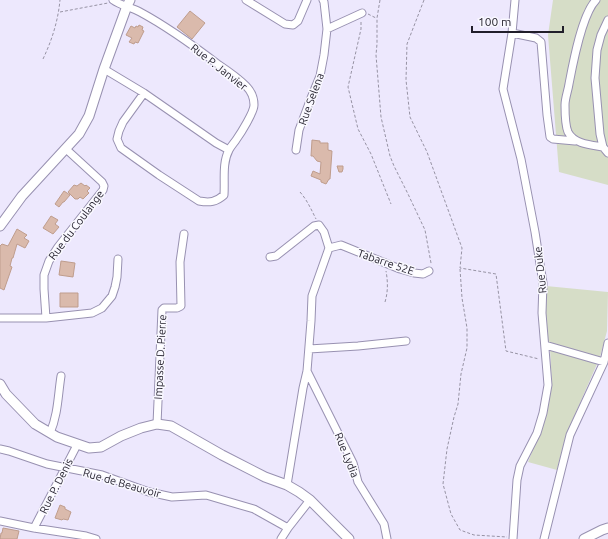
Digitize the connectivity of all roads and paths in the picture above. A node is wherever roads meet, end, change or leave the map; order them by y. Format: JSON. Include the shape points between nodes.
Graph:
{"nodes":[{"id":1,"x":60,"y":0,"type":"edge"},
{"id":2,"x":246,"y":0,"type":"edge"},
{"id":3,"x":308,"y":0,"type":"edge"},
{"id":4,"x":323,"y":0,"type":"edge"},
{"id":5,"x":380,"y":0,"type":"edge"},
{"id":6,"x":424,"y":0,"type":"edge"},
{"id":7,"x":515,"y":0,"type":"edge"},
{"id":8,"x":596,"y":0,"type":"edge"},
{"id":9,"x":114,"y":1,"type":"edge"},
{"id":10,"x":128,"y":3,"type":"edge"},
{"id":11,"x":59,"y":12,"type":"junction"},
{"id":12,"x":362,"y":13,"type":"junction"},
{"id":13,"x":377,"y":18,"type":"junction"},
{"id":14,"x":608,"y":20,"type":"edge"},
{"id":15,"x":327,"y":29,"type":"junction"},
{"id":16,"x":512,"y":33,"type":"junction"},
{"id":17,"x":43,"y":59,"type":"dead end"},
{"id":18,"x":104,"y":69,"type":"junction"},
{"id":19,"x":144,"y":92,"type":"junction"},
{"id":20,"x":575,"y":141,"type":"junction"},
{"id":21,"x":66,"y":149,"type":"junction"},
{"id":22,"x":229,"y":150,"type":"junction"},
{"id":23,"x":296,"y":150,"type":"dead end"},
{"id":24,"x":606,"y":150,"type":"edge"},
{"id":25,"x":300,"y":192,"type":"dead end"},
{"id":26,"x":391,"y":204,"type":"dead end"},
{"id":27,"x":319,"y":225,"type":"junction"},
{"id":28,"x":0,"y":226,"type":"edge"},
{"id":29,"x":184,"y":234,"type":"dead end"},
{"id":30,"x":329,"y":248,"type":"junction"},
{"id":31,"x":270,"y":257,"type":"dead end"},
{"id":32,"x":118,"y":259,"type":"dead end"},
{"id":33,"x":385,"y":263,"type":"junction"},
{"id":34,"x":460,"y":268,"type":"junction"},
{"id":35,"x":429,"y":271,"type":"joint"},
{"id":36,"x":385,"y":302,"type":"dead end"},
{"id":37,"x":0,"y":318,"type":"edge"},
{"id":38,"x":46,"y":318,"type":"junction"},
{"id":39,"x":406,"y":340,"type":"dead end"},
{"id":40,"x":608,"y":344,"type":"edge"},
{"id":41,"x":546,"y":345,"type":"junction"},
{"id":42,"x":309,"y":348,"type":"junction"},
{"id":43,"x":547,"y":361,"type":"junction"},
{"id":44,"x":604,"y":362,"type":"junction"},
{"id":45,"x":307,"y":371,"type":"junction"},
{"id":46,"x":61,"y":376,"type":"dead end"},
{"id":47,"x":0,"y":384,"type":"edge"},
{"id":48,"x":3,"y":395,"type":"edge"},
{"id":49,"x":157,"y":424,"type":"junction"},
{"id":50,"x":50,"y":433,"type":"junction"},
{"id":51,"x":77,"y":444,"type":"junction"},
{"id":52,"x":0,"y":449,"type":"edge"},
{"id":53,"x":66,"y":467,"type":"junction"},
{"id":54,"x":287,"y":486,"type":"junction"},
{"id":55,"x":310,"y":500,"type":"junction"},
{"id":56,"x":0,"y":521,"type":"edge"},
{"id":57,"x":34,"y":528,"type":"junction"},
{"id":58,"x":288,"y":528,"type":"junction"},
{"id":59,"x":608,"y":528,"type":"edge"},
{"id":60,"x":513,"y":538,"type":"edge"},
{"id":61,"x":96,"y":539,"type":"edge"},
{"id":62,"x":281,"y":539,"type":"edge"},
{"id":63,"x":349,"y":539,"type":"edge"},
{"id":64,"x":387,"y":539,"type":"edge"},
{"id":65,"x":544,"y":539,"type":"edge"},
{"id":66,"x":584,"y":539,"type":"edge"}],
"edges":[{"from":1,"to":11,"type":"path"},
{"from":2,"to":3,"type":"street","via":[[285,24],[293,25],[298,21]]},
{"from":4,"to":15,"type":"street","name":"Rue Selena"},
{"from":5,"to":13,"type":"path","name":"Tabarre 52E"},
{"from":6,"to":34,"type":"path","via":[[407,44],[406,80],[410,117],[428,152],[462,248]]},
{"from":7,"to":16,"type":"street","name":"Rue Duke"},
{"from":8,"to":20,"type":"street","via":[[582,26],[565,104],[568,133]]},
{"from":9,"to":10,"type":"street","via":[[118,4]]},
{"from":9,"to":11,"type":"path"},
{"from":10,"to":18,"type":"street"},
{"from":10,"to":22,"type":"street","name":"Rue P. Janvier","via":[[208,56],[246,86],[253,96],[254,106],[251,114]]},
{"from":11,"to":17,"type":"path","via":[[51,42]]},
{"from":12,"to":13,"type":"path"},
{"from":12,"to":15,"type":"street"},
{"from":12,"to":26,"type":"path","via":[[348,88],[358,129]]},
{"from":13,"to":35,"type":"path","name":"Tabarre 52E","via":[[376,55],[381,117],[390,156],[425,230],[431,262]]},
{"from":14,"to":24,"type":"street","via":[[597,50],[596,78],[600,134]]},
{"from":15,"to":23,"type":"street","name":"Rue Selena","via":[[320,76],[299,130]]},
{"from":16,"to":20,"type":"street","via":[[536,38],[541,42],[550,137]]},
{"from":16,"to":41,"type":"street","name":"Rue Duke","via":[[503,89],[536,232],[543,283],[542,313]]},
{"from":18,"to":19,"type":"street"},
{"from":18,"to":21,"type":"street","via":[[89,116],[79,134]]},
{"from":19,"to":22,"type":"street"},
{"from":19,"to":22,"type":"street","via":[[123,122],[117,139],[121,148],[159,175],[199,201],[218,200],[224,195],[225,161]]},
{"from":20,"to":24,"type":"street"},
{"from":21,"to":28,"type":"street","via":[[22,196]]},
{"from":21,"to":38,"type":"street","name":"Rue du Coulange","via":[[104,186],[49,261],[44,275]]},
{"from":25,"to":27,"type":"path"},
{"from":27,"to":30,"type":"street"},
{"from":27,"to":31,"type":"street","via":[[314,226],[276,256]]},
{"from":29,"to":49,"type":"street","name":"Impasse D. Pierre","via":[[180,262],[181,306],[162,310]]},
{"from":30,"to":33,"type":"street","name":"Tabarre 52E","via":[[341,245]]},
{"from":30,"to":42,"type":"street","via":[[312,296]]},
{"from":32,"to":38,"type":"street","via":[[116,287],[102,308],[92,313]]},
{"from":33,"to":35,"type":"street","name":"Tabarre 52E","via":[[414,273],[423,274]]},
{"from":33,"to":36,"type":"path"},
{"from":34,"to":43,"type":"path","via":[[496,274],[506,351]]},
{"from":34,"to":60,"type":"path","via":[[467,348],[458,404],[447,449],[443,484],[451,514],[460,530],[474,535]]},
{"from":37,"to":38,"type":"street"},
{"from":39,"to":42,"type":"street","via":[[358,346]]},
{"from":40,"to":44,"type":"street"},
{"from":41,"to":43,"type":"street","name":"Rue Duke"},
{"from":41,"to":44,"type":"street"},
{"from":42,"to":45,"type":"street"},
{"from":43,"to":60,"type":"street","name":"Rue Duke","via":[[548,385],[543,413],[537,433],[520,466],[517,480]]},
{"from":44,"to":65,"type":"street","via":[[570,435]]},
{"from":45,"to":54,"type":"street"},
{"from":45,"to":64,"type":"street","name":"Rue Lydia","via":[[353,463],[358,482],[384,524]]},
{"from":46,"to":50,"type":"street","via":[[54,424]]},
{"from":47,"to":48,"type":"street"},
{"from":48,"to":50,"type":"street","via":[[35,424]]},
{"from":49,"to":51,"type":"street","via":[[121,436],[101,447],[89,448]]},
{"from":49,"to":54,"type":"street","via":[[172,426],[222,455]]},
{"from":50,"to":51,"type":"street"},
{"from":51,"to":53,"type":"street","name":"Rue P. Denis"},
{"from":52,"to":53,"type":"street","name":"Rue de Beauvoir","via":[[47,464]]},
{"from":53,"to":57,"type":"street","name":"Rue P. Denis"},
{"from":53,"to":58,"type":"street","name":"Rue de Beauvoir","via":[[102,475],[149,492],[172,497],[206,495],[254,509]]},
{"from":54,"to":55,"type":"street"},
{"from":55,"to":58,"type":"street"},
{"from":55,"to":63,"type":"street"},
{"from":56,"to":57,"type":"street"},
{"from":57,"to":61,"type":"street"},
{"from":58,"to":62,"type":"street"},
{"from":59,"to":66,"type":"street"}]}
